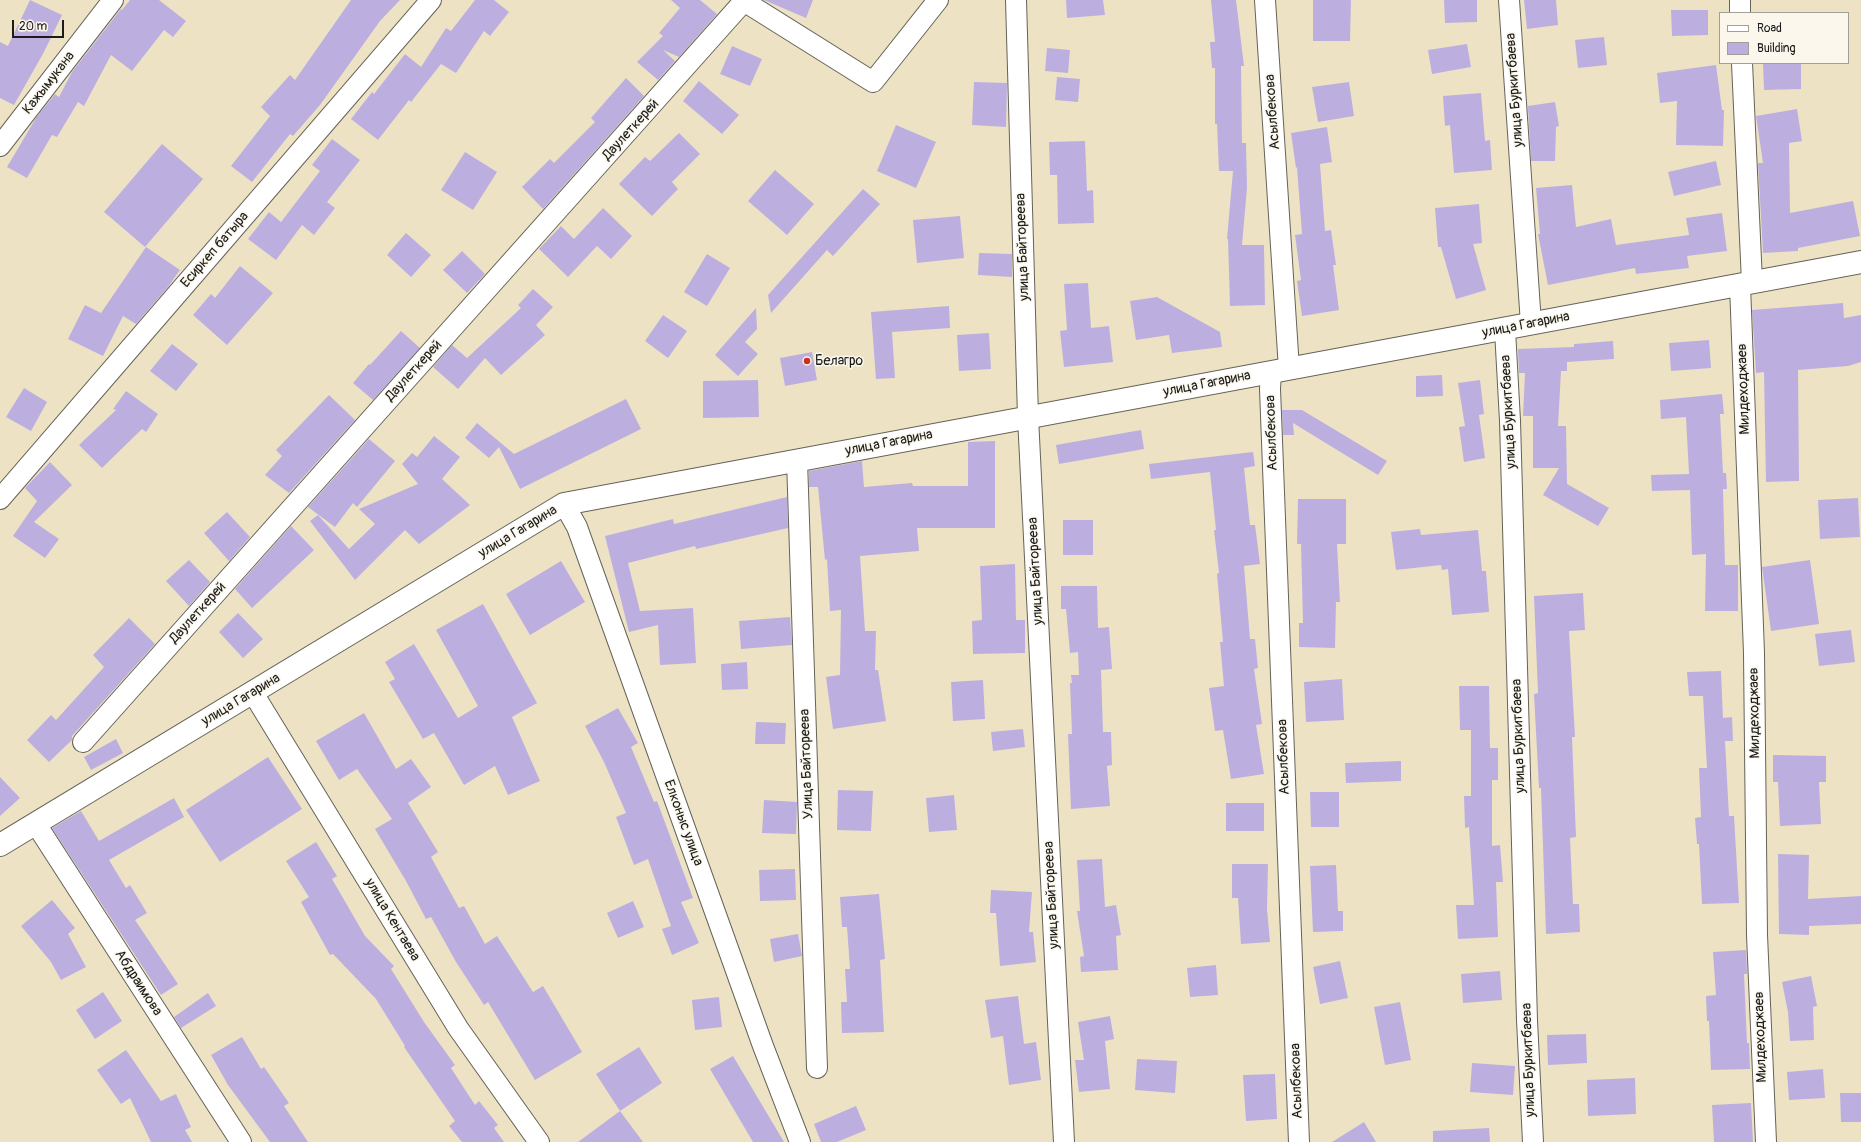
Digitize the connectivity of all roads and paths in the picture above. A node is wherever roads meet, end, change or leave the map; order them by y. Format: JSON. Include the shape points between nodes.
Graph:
{"nodes":[{"id":1,"x":113,"y":0,"type":"edge"},
{"id":2,"x":431,"y":0,"type":"edge"},
{"id":3,"x":938,"y":0,"type":"edge"},
{"id":4,"x":1016,"y":0,"type":"edge"},
{"id":5,"x":1266,"y":0,"type":"edge"},
{"id":6,"x":1508,"y":0,"type":"edge"},
{"id":7,"x":1740,"y":0,"type":"edge"},
{"id":8,"x":744,"y":1,"type":"edge"},
{"id":9,"x":1740,"y":12,"type":"edge"},
{"id":10,"x":1742,"y":64,"type":"edge"},
{"id":11,"x":0,"y":146,"type":"edge"},
{"id":12,"x":1861,"y":262,"type":"edge"},
{"id":13,"x":1746,"y":283,"type":"junction"},
{"id":14,"x":1531,"y":324,"type":"junction"},
{"id":15,"x":1505,"y":330,"type":"junction"},
{"id":16,"x":1280,"y":370,"type":"junction"},
{"id":17,"x":1028,"y":417,"type":"junction"},
{"id":18,"x":797,"y":460,"type":"junction"},
{"id":19,"x":0,"y":499,"type":"edge"},
{"id":20,"x":564,"y":504,"type":"junction"},
{"id":21,"x":253,"y":692,"type":"junction"},
{"id":22,"x":83,"y":742,"type":"dead end"},
{"id":23,"x":36,"y":824,"type":"junction"},
{"id":24,"x":0,"y":845,"type":"edge"},
{"id":25,"x":817,"y":1068,"type":"dead end"},
{"id":26,"x":241,"y":1142,"type":"edge"},
{"id":27,"x":539,"y":1142,"type":"edge"},
{"id":28,"x":800,"y":1142,"type":"edge"},
{"id":29,"x":1064,"y":1142,"type":"edge"},
{"id":30,"x":1299,"y":1142,"type":"edge"},
{"id":31,"x":1533,"y":1142,"type":"edge"},
{"id":32,"x":1766,"y":1142,"type":"edge"}],
"edges":[{"from":1,"to":11,"type":"street","name":"Кажымукана"},
{"from":2,"to":19,"type":"street","name":"Есиркеп батыра"},
{"from":3,"to":8,"type":"street","via":[[873,82]]},
{"from":4,"to":17,"type":"street","name":"улица Байтореева"},
{"from":5,"to":16,"type":"street","name":"Асылбекова"},
{"from":6,"to":14,"type":"street","name":"улица Буркитбаева"},
{"from":7,"to":9,"type":"street"},
{"from":8,"to":22,"type":"street","name":"Даулеткерей"},
{"from":10,"to":13,"type":"street","name":"Милдеходжаев"},
{"from":12,"to":13,"type":"main road","name":"улица Гагарина"},
{"from":13,"to":14,"type":"main road","name":"улица Гагарина"},
{"from":13,"to":32,"type":"street","name":"Милдеходжаев","via":[[1757,934]]},
{"from":14,"to":15,"type":"main road","name":"улица Гагарина"},
{"from":15,"to":16,"type":"main road","name":"улица Гагарина"},
{"from":15,"to":31,"type":"street","name":"улица Буркитбаева"},
{"from":16,"to":17,"type":"main road","name":"улица Гагарина"},
{"from":16,"to":30,"type":"street","name":"Асылбекова","via":[[1270,390]]},
{"from":17,"to":18,"type":"main road","name":"улица Гагарина"},
{"from":17,"to":29,"type":"street","name":"улица Байтореева"},
{"from":18,"to":20,"type":"main road","name":"улица Гагарина"},
{"from":18,"to":25,"type":"street","name":"Улица Байтореева"},
{"from":20,"to":21,"type":"main road","name":"улица Гагарина"},
{"from":20,"to":28,"type":"street","name":"Елконыс улица","via":[[577,527],[763,1046]]},
{"from":21,"to":23,"type":"main road","name":"улица Гагарина"},
{"from":21,"to":27,"type":"street","name":"улица Кентаева","via":[[458,1028]]},
{"from":23,"to":24,"type":"main road","name":"улица Гагарина"},
{"from":23,"to":26,"type":"street","name":"Абдраимова"}]}
